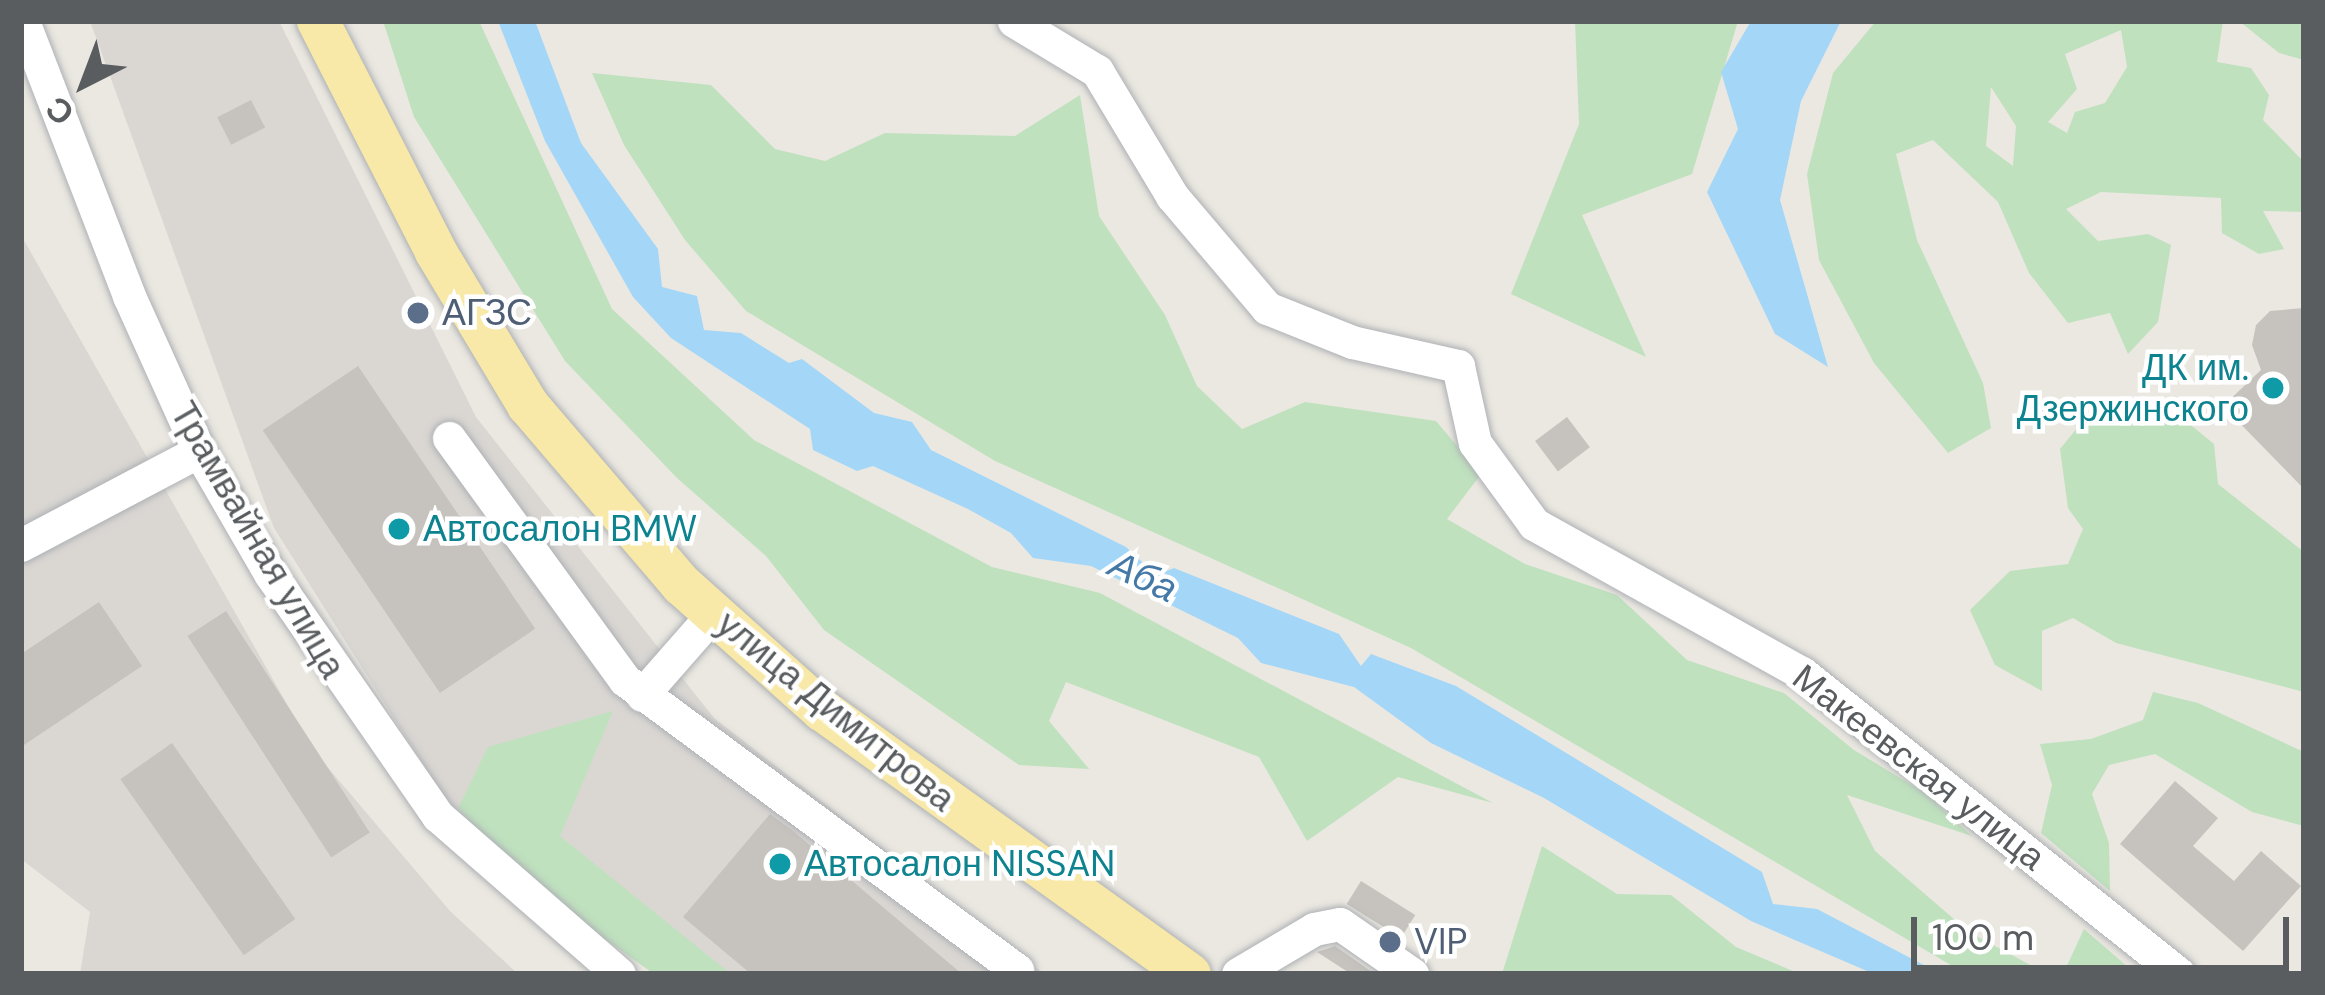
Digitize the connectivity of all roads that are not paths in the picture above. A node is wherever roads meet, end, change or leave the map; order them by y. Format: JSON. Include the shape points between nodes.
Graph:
{"nodes":[{"id":1,"x":23,"y":21,"type":"edge"},
{"id":2,"x":318,"y":21,"type":"edge"},
{"id":3,"x":1014,"y":21,"type":"edge"},
{"id":4,"x":449,"y":438,"type":"dead end"},
{"id":5,"x":199,"y":451,"type":"junction"},
{"id":6,"x":21,"y":545,"type":"edge"},
{"id":7,"x":713,"y":614,"type":"junction"},
{"id":8,"x":642,"y":695,"type":"junction"},
{"id":9,"x":1017,"y":970,"type":"dead end"},
{"id":10,"x":619,"y":974,"type":"edge"},
{"id":11,"x":1190,"y":974,"type":"edge"},
{"id":12,"x":1238,"y":974,"type":"edge"},
{"id":13,"x":1412,"y":974,"type":"edge"},
{"id":14,"x":2179,"y":974,"type":"edge"}],
"edges":[{"from":1,"to":5,"type":"street","name":"Трамвайная улица","via":[[70,158]]},
{"from":2,"to":7,"type":"main road","name":"улица Димитрова","via":[[436,252],[528,405]]},
{"from":3,"to":14,"type":"street","name":"Макеевская улица","via":[[1097,71],[1172,196],[1267,308],[1352,342],[1458,366],[1474,443],[1534,524],[1802,673]]},
{"from":4,"to":8,"type":"street"},
{"from":5,"to":6,"type":"street"},
{"from":5,"to":10,"type":"street","name":"Трамвайная улица","via":[[359,713],[438,816]]},
{"from":7,"to":8,"type":"street"},
{"from":7,"to":11,"type":"main road","name":"улица Димитрова","via":[[822,710]]},
{"from":8,"to":9,"type":"street"},
{"from":12,"to":13,"type":"street","via":[[1314,928],[1340,924]]}]}
